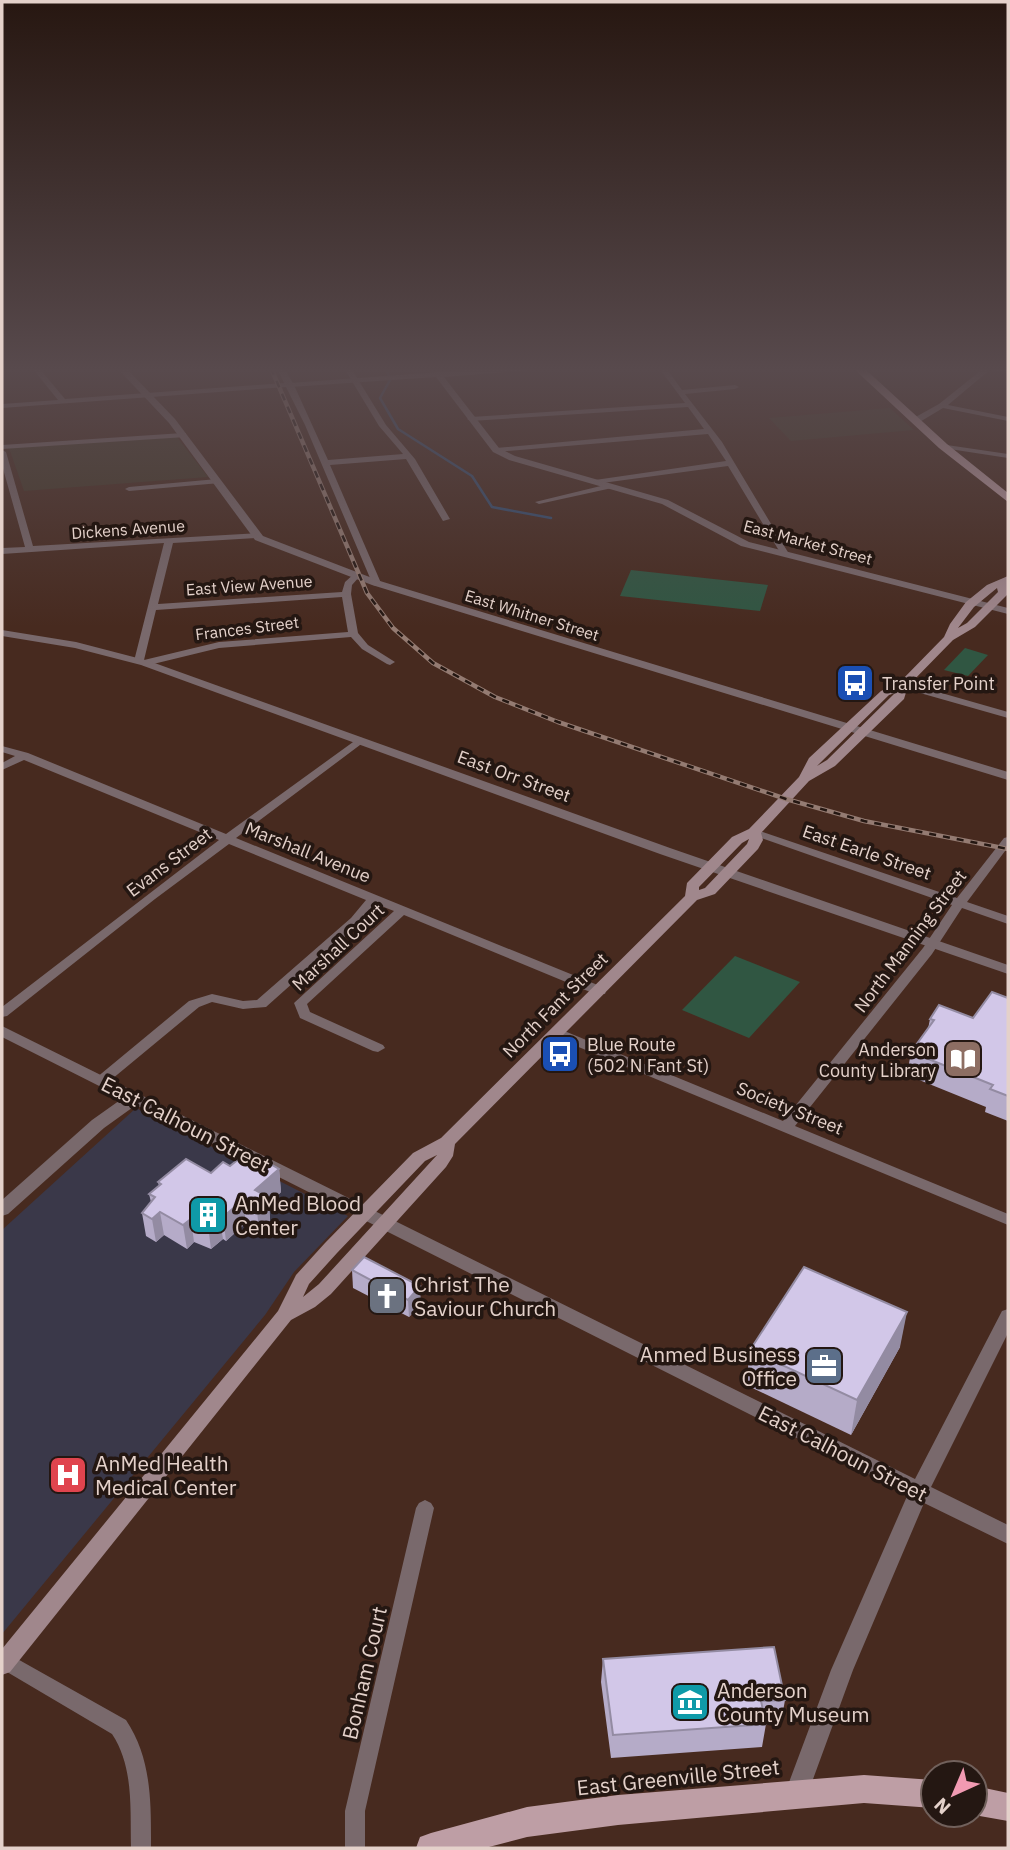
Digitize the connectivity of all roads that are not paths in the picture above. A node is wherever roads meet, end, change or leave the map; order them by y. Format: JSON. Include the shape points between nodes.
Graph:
{"nodes":[{"id":1,"x":3,"y":454,"type":"edge"},
{"id":2,"x":197,"y":454,"type":"edge"},
{"id":3,"x":322,"y":454,"type":"edge"},
{"id":4,"x":505,"y":454,"type":"edge"},
{"id":5,"x":725,"y":454,"type":"edge"},
{"id":6,"x":953,"y":454,"type":"edge"},
{"id":7,"x":408,"y":456,"type":"joint"},
{"id":8,"x":326,"y":463,"type":"junction"},
{"id":9,"x":731,"y":463,"type":"junction"},
{"id":10,"x":217,"y":481,"type":"junction"},
{"id":11,"x":595,"y":482,"type":"junction"},
{"id":12,"x":609,"y":486,"type":"junction"},
{"id":13,"x":129,"y":489,"type":"dead end"},
{"id":14,"x":1008,"y":499,"type":"edge"},
{"id":15,"x":539,"y":502,"type":"dead end"},
{"id":16,"x":446,"y":519,"type":"dead end"},
{"id":17,"x":256,"y":535,"type":"junction"},
{"id":18,"x":169,"y":540,"type":"junction"},
{"id":19,"x":30,"y":550,"type":"junction"},
{"id":20,"x":2,"y":551,"type":"edge"},
{"id":21,"x":785,"y":554,"type":"junction"},
{"id":22,"x":355,"y":576,"type":"junction"},
{"id":23,"x":1005,"y":581,"type":"edge"},
{"id":24,"x":376,"y":583,"type":"junction"},
{"id":25,"x":346,"y":594,"type":"junction"},
{"id":26,"x":974,"y":602,"type":"junction"},
{"id":27,"x":990,"y":606,"type":"junction"},
{"id":28,"x":153,"y":607,"type":"junction"},
{"id":29,"x":1008,"y":611,"type":"edge"},
{"id":30,"x":2,"y":633,"type":"edge"},
{"id":31,"x":353,"y":634,"type":"junction"},
{"id":32,"x":949,"y":638,"type":"junction"},
{"id":33,"x":142,"y":662,"type":"junction"},
{"id":34,"x":390,"y":662,"type":"dead end"},
{"id":35,"x":903,"y":685,"type":"junction"},
{"id":36,"x":1008,"y":715,"type":"edge"},
{"id":37,"x":848,"y":727,"type":"junction"},
{"id":38,"x":864,"y":732,"type":"junction"},
{"id":39,"x":360,"y":740,"type":"junction"},
{"id":40,"x":2,"y":749,"type":"edge"},
{"id":41,"x":24,"y":755,"type":"junction"},
{"id":42,"x":2,"y":767,"type":"edge"},
{"id":43,"x":1008,"y":776,"type":"edge"},
{"id":44,"x":805,"y":778,"type":"junction"},
{"id":45,"x":754,"y":832,"type":"junction"},
{"id":46,"x":228,"y":840,"type":"junction"},
{"id":47,"x":1008,"y":840,"type":"edge"},
{"id":48,"x":711,"y":867,"type":"junction"},
{"id":49,"x":728,"y":872,"type":"junction"},
{"id":50,"x":692,"y":897,"type":"junction"},
{"id":51,"x":374,"y":898,"type":"junction"},
{"id":52,"x":959,"y":903,"type":"junction"},
{"id":53,"x":403,"y":910,"type":"junction"},
{"id":54,"x":1008,"y":920,"type":"edge"},
{"id":55,"x":931,"y":943,"type":"junction"},
{"id":56,"x":1008,"y":970,"type":"edge"},
{"id":57,"x":600,"y":991,"type":"junction"},
{"id":58,"x":2,"y":1013,"type":"edge"},
{"id":59,"x":2,"y":1031,"type":"edge"},
{"id":60,"x":558,"y":1032,"type":"junction"},
{"id":61,"x":378,"y":1048,"type":"dead end"},
{"id":62,"x":101,"y":1081,"type":"junction"},
{"id":63,"x":135,"y":1098,"type":"junction"},
{"id":64,"x":786,"y":1127,"type":"junction"},
{"id":65,"x":447,"y":1142,"type":"junction"},
{"id":66,"x":2,"y":1210,"type":"edge"},
{"id":67,"x":364,"y":1213,"type":"junction"},
{"id":68,"x":1008,"y":1220,"type":"edge"},
{"id":69,"x":383,"y":1223,"type":"junction"},
{"id":70,"x":285,"y":1315,"type":"junction"},
{"id":71,"x":1008,"y":1316,"type":"edge"},
{"id":72,"x":919,"y":1491,"type":"junction"},
{"id":73,"x":425,"y":1508,"type":"dead end"},
{"id":74,"x":1008,"y":1535,"type":"edge"},
{"id":75,"x":3,"y":1663,"type":"edge"},
{"id":76,"x":797,"y":1793,"type":"junction"},
{"id":77,"x":919,"y":1793,"type":"edge"},
{"id":78,"x":989,"y":1804,"type":"edge"},
{"id":79,"x":1008,"y":1807,"type":"edge"},
{"id":80,"x":141,"y":1848,"type":"edge"},
{"id":81,"x":355,"y":1848,"type":"edge"},
{"id":82,"x":431,"y":1848,"type":"edge"}],
"edges":[{"from":1,"to":19,"type":"street"},
{"from":2,"to":10,"type":"street","name":"East Whitner Street"},
{"from":3,"to":8,"type":"street"},
{"from":4,"to":11,"type":"street","name":"East Market Street"},
{"from":5,"to":9,"type":"street"},
{"from":6,"to":14,"type":"main road"},
{"from":7,"to":8,"type":"street"},
{"from":7,"to":16,"type":"street"},
{"from":8,"to":24,"type":"street"},
{"from":9,"to":11,"type":"street"},
{"from":9,"to":21,"type":"street"},
{"from":10,"to":13,"type":"street"},
{"from":10,"to":17,"type":"street","name":"East Whitner Street"},
{"from":11,"to":12,"type":"street","name":"East Market Street"},
{"from":12,"to":15,"type":"street"},
{"from":12,"to":21,"type":"street","name":"East Market Street","via":[[676,506],[737,540]]},
{"from":17,"to":18,"type":"street","name":"Dickens Avenue"},
{"from":17,"to":22,"type":"street","name":"East Whitner Street"},
{"from":18,"to":19,"type":"street","name":"Dickens Avenue"},
{"from":18,"to":28,"type":"street"},
{"from":19,"to":20,"type":"street","name":"Dickens Avenue"},
{"from":21,"to":26,"type":"street","name":"East Market Street"},
{"from":22,"to":24,"type":"street","name":"East Whitner Street"},
{"from":22,"to":25,"type":"street"},
{"from":23,"to":26,"type":"main road"},
{"from":23,"to":27,"type":"main road","via":[[1003,593]]},
{"from":24,"to":37,"type":"street","name":"East Whitner Street"},
{"from":25,"to":28,"type":"street","name":"East View Avenue"},
{"from":25,"to":31,"type":"street"},
{"from":26,"to":27,"type":"street","name":"East Market Street"},
{"from":26,"to":32,"type":"main road"},
{"from":27,"to":29,"type":"street","name":"East Market Street"},
{"from":27,"to":32,"type":"main road"},
{"from":28,"to":33,"type":"street"},
{"from":30,"to":33,"type":"street","name":"East Orr Street"},
{"from":31,"to":33,"type":"street","name":"Frances Street","via":[[219,645]]},
{"from":31,"to":34,"type":"street"},
{"from":32,"to":35,"type":"main road"},
{"from":33,"to":39,"type":"street","name":"East Orr Street"},
{"from":35,"to":36,"type":"street"},
{"from":35,"to":37,"type":"main road","name":"North Fant Street","via":[[885,693]]},
{"from":35,"to":38,"type":"main road","name":"North Fant Street","via":[[900,697]]},
{"from":37,"to":38,"type":"street","name":"East Whitner Street"},
{"from":37,"to":44,"type":"main road","name":"North Fant Street","via":[[813,761]]},
{"from":38,"to":43,"type":"street","name":"East Whitner Street"},
{"from":38,"to":44,"type":"main road","name":"North Fant Street","via":[[831,763]]},
{"from":39,"to":46,"type":"street","name":"Evans Street"},
{"from":39,"to":48,"type":"street","name":"East Orr Street"},
{"from":40,"to":41,"type":"street","name":"Marshall Avenue"},
{"from":41,"to":42,"type":"street"},
{"from":41,"to":46,"type":"street","name":"Marshall Avenue"},
{"from":44,"to":45,"type":"main road","name":"North Fant Street"},
{"from":45,"to":48,"type":"main road","name":"North Fant Street","via":[[737,840]]},
{"from":45,"to":49,"type":"main road","name":"North Fant Street","via":[[753,846]]},
{"from":45,"to":52,"type":"street","name":"East Earle Street"},
{"from":46,"to":51,"type":"street","name":"Marshall Avenue"},
{"from":46,"to":58,"type":"street","name":"Evans Street"},
{"from":47,"to":52,"type":"street","name":"North Manning Street"},
{"from":48,"to":49,"type":"street","name":"East Orr Street"},
{"from":48,"to":50,"type":"main road","name":"North Fant Street","via":[[692,886]]},
{"from":49,"to":50,"type":"main road","name":"North Fant Street","via":[[710,891]]},
{"from":49,"to":55,"type":"street","name":"East Orr Street"},
{"from":50,"to":57,"type":"main road","name":"North Fant Street"},
{"from":51,"to":53,"type":"street","name":"Marshall Avenue"},
{"from":51,"to":62,"type":"street","via":[[355,921],[261,1004],[250,1007],[220,997],[206,998]]},
{"from":52,"to":54,"type":"street","name":"East Earle Street"},
{"from":52,"to":55,"type":"street","name":"North Manning Street"},
{"from":53,"to":57,"type":"street","name":"Marshall Avenue"},
{"from":53,"to":61,"type":"street","name":"Marshall Court","via":[[300,1003],[305,1015]]},
{"from":55,"to":56,"type":"street","name":"East Orr Street"},
{"from":55,"to":64,"type":"street","name":"North Manning Street"},
{"from":57,"to":60,"type":"main road","name":"North Fant Street"},
{"from":59,"to":62,"type":"street","name":"East Calhoun Street"},
{"from":60,"to":64,"type":"street","name":"Society Street"},
{"from":60,"to":65,"type":"main road","name":"North Fant Street"},
{"from":62,"to":63,"type":"street","name":"East Calhoun Street"},
{"from":63,"to":66,"type":"street","via":[[98,1124]]},
{"from":63,"to":67,"type":"street","name":"East Calhoun Street"},
{"from":64,"to":68,"type":"street","name":"Society Street"},
{"from":65,"to":67,"type":"main road","name":"North Fant Street","via":[[419,1157]]},
{"from":65,"to":69,"type":"main road","name":"North Fant Street","via":[[440,1163]]},
{"from":67,"to":69,"type":"street","name":"East Calhoun Street"},
{"from":67,"to":70,"type":"main road","name":"North Fant Street","via":[[302,1280]]},
{"from":69,"to":70,"type":"main road","name":"North Fant Street","via":[[325,1289]]},
{"from":69,"to":72,"type":"street","name":"East Calhoun Street"},
{"from":70,"to":75,"type":"main road","name":"North Fant Street"},
{"from":71,"to":72,"type":"street"},
{"from":72,"to":74,"type":"street","name":"East Calhoun Street"},
{"from":72,"to":76,"type":"street","via":[[836,1685]]},
{"from":73,"to":81,"type":"street","name":"Bonham Court","via":[[355,1811]]},
{"from":75,"to":80,"type":"street","via":[[119,1727],[125,1735],[138,1783]]},
{"from":76,"to":77,"type":"main road","name":"East Greenville Street","via":[[864,1789]]},
{"from":76,"to":82,"type":"main road","name":"East Greenville Street","via":[[527,1822]]},
{"from":78,"to":79,"type":"main road"}]}
